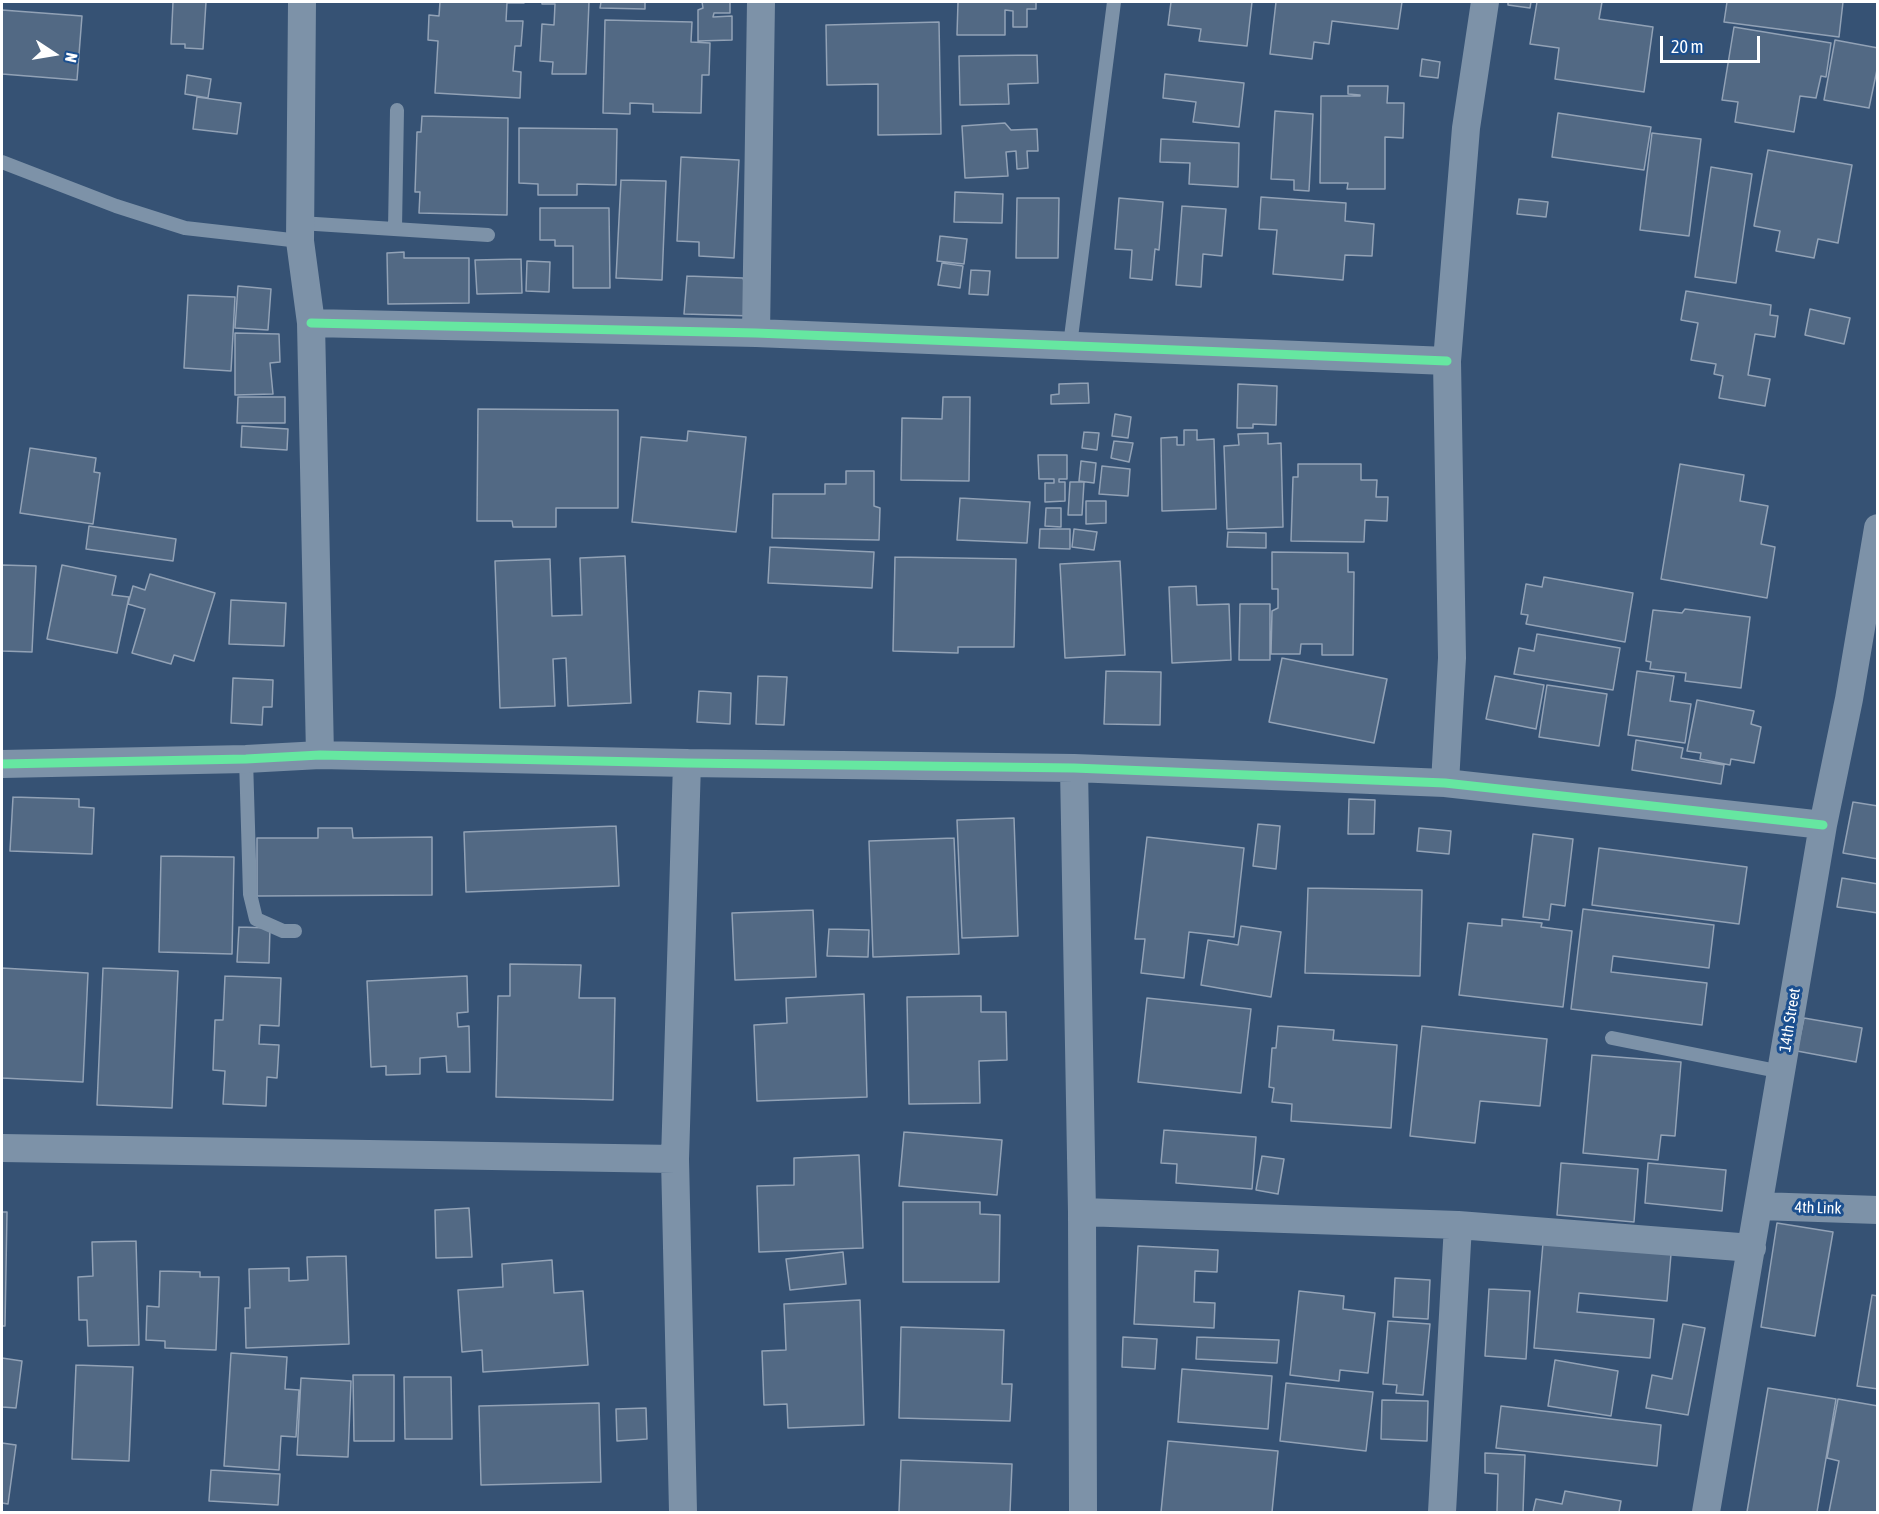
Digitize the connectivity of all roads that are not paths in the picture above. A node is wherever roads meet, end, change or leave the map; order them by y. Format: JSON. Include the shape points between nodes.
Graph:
{"nodes":[{"id":1,"x":302,"y":2,"type":"edge"},
{"id":2,"x":761,"y":2,"type":"edge"},
{"id":3,"x":1114,"y":2,"type":"edge"},
{"id":4,"x":1485,"y":2,"type":"edge"},
{"id":5,"x":397,"y":110,"type":"dead end"},
{"id":6,"x":2,"y":162,"type":"edge"},
{"id":7,"x":395,"y":229,"type":"junction"},
{"id":8,"x":300,"y":232,"type":"junction"},
{"id":9,"x":488,"y":235,"type":"dead end"},
{"id":10,"x":311,"y":323,"type":"junction"},
{"id":11,"x":756,"y":333,"type":"junction"},
{"id":12,"x":1070,"y":345,"type":"junction"},
{"id":13,"x":1446,"y":361,"type":"junction"},
{"id":14,"x":1877,"y":537,"type":"edge"},
{"id":15,"x":320,"y":755,"type":"junction"},
{"id":16,"x":246,"y":759,"type":"junction"},
{"id":17,"x":687,"y":763,"type":"junction"},
{"id":18,"x":2,"y":764,"type":"edge"},
{"id":19,"x":1074,"y":768,"type":"junction"},
{"id":20,"x":1445,"y":783,"type":"junction"},
{"id":21,"x":1823,"y":825,"type":"junction"},
{"id":22,"x":295,"y":931,"type":"dead end"},
{"id":23,"x":1612,"y":1038,"type":"dead end"},
{"id":24,"x":1782,"y":1072,"type":"junction"},
{"id":25,"x":2,"y":1148,"type":"edge"},
{"id":26,"x":675,"y":1159,"type":"junction"},
{"id":27,"x":1759,"y":1206,"type":"junction"},
{"id":28,"x":1878,"y":1210,"type":"edge"},
{"id":29,"x":1082,"y":1212,"type":"junction"},
{"id":30,"x":1458,"y":1225,"type":"junction"},
{"id":31,"x":1752,"y":1248,"type":"junction"},
{"id":32,"x":683,"y":1512,"type":"edge"},
{"id":33,"x":1083,"y":1512,"type":"edge"},
{"id":34,"x":1442,"y":1512,"type":"edge"},
{"id":35,"x":1706,"y":1512,"type":"edge"}],
"edges":[{"from":1,"to":8,"type":"street"},
{"from":2,"to":11,"type":"street"},
{"from":3,"to":12,"type":"lane"},
{"from":4,"to":13,"type":"street","via":[[1466,128]]},
{"from":5,"to":7,"type":"lane"},
{"from":6,"to":8,"type":"lane","via":[[185,228]]},
{"from":7,"to":8,"type":"lane"},
{"from":7,"to":9,"type":"lane"},
{"from":8,"to":10,"type":"street"},
{"from":10,"to":11,"type":"street"},
{"from":10,"to":15,"type":"street"},
{"from":11,"to":12,"type":"street"},
{"from":12,"to":13,"type":"street"},
{"from":13,"to":20,"type":"street","via":[[1452,658]]},
{"from":14,"to":21,"type":"street","name":"14th Street"},
{"from":15,"to":16,"type":"street"},
{"from":15,"to":17,"type":"street"},
{"from":16,"to":18,"type":"street"},
{"from":16,"to":22,"type":"lane","via":[[250,894],[256,919],[283,931]]},
{"from":17,"to":19,"type":"street"},
{"from":17,"to":26,"type":"street"},
{"from":19,"to":20,"type":"street"},
{"from":19,"to":29,"type":"street"},
{"from":20,"to":21,"type":"street"},
{"from":21,"to":24,"type":"street","name":"14th Street"},
{"from":23,"to":24,"type":"lane"},
{"from":24,"to":27,"type":"street","name":"14th Street"},
{"from":25,"to":26,"type":"street"},
{"from":26,"to":32,"type":"street"},
{"from":27,"to":28,"type":"street","name":"4th Link"},
{"from":27,"to":31,"type":"street","name":"14th Street"},
{"from":29,"to":30,"type":"street"},
{"from":29,"to":33,"type":"street"},
{"from":30,"to":31,"type":"street"},
{"from":30,"to":34,"type":"street"},
{"from":31,"to":35,"type":"street","name":"14th Street"}]}
